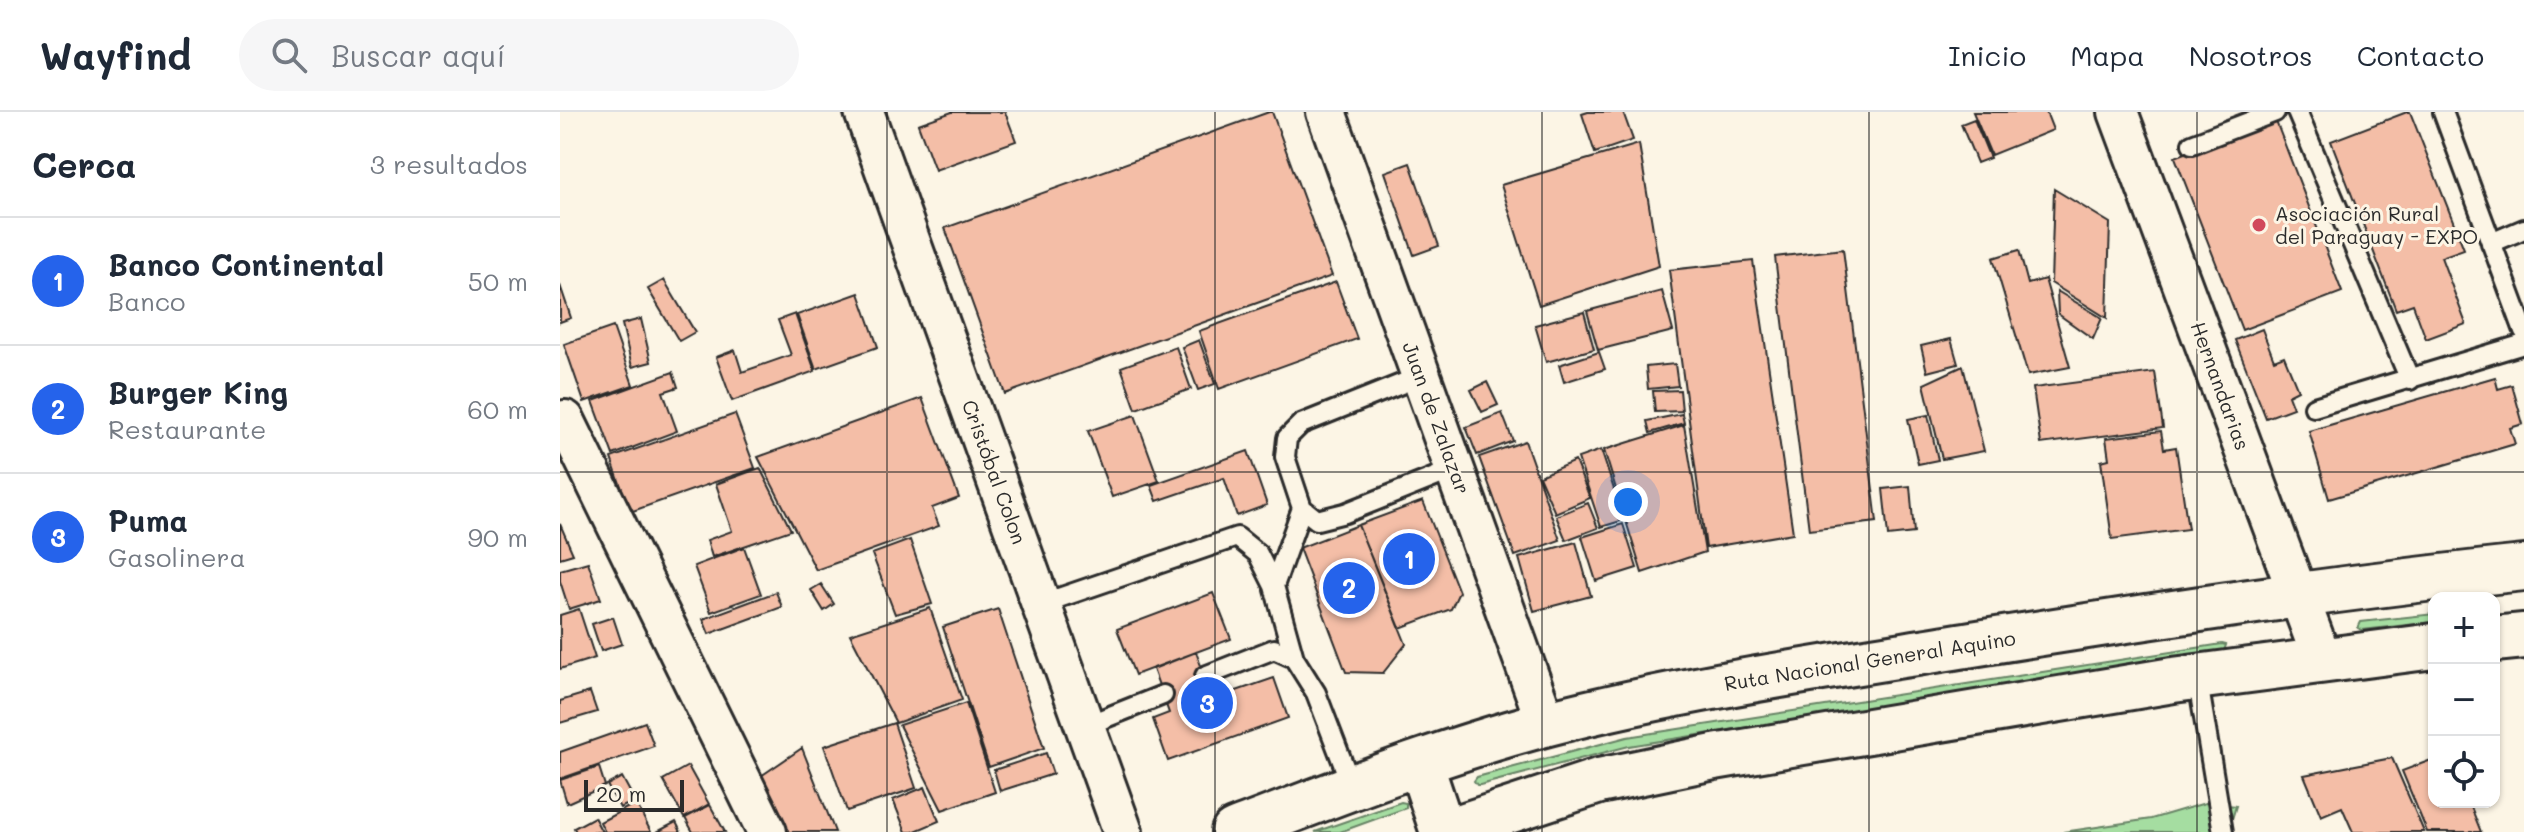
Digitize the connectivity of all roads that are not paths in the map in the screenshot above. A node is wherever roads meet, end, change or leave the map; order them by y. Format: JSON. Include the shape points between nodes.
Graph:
{"nodes":[{"id":1,"x":864,"y":112,"type":"edge"},
{"id":2,"x":1326,"y":112,"type":"edge"},
{"id":3,"x":2118,"y":112,"type":"edge"},
{"id":4,"x":2275,"y":112,"type":"edge"},
{"id":5,"x":2297,"y":112,"type":"edge"},
{"id":6,"x":2443,"y":112,"type":"edge"},
{"id":7,"x":2192,"y":144,"type":"dead end"},
{"id":8,"x":2524,"y":229,"type":"edge"},
{"id":9,"x":2491,"y":243,"type":"junction"},
{"id":10,"x":2524,"y":331,"type":"edge"},
{"id":11,"x":2524,"y":344,"type":"edge"},
{"id":12,"x":1421,"y":376,"type":"junction"},
{"id":13,"x":2410,"y":380,"type":"junction"},
{"id":14,"x":2314,"y":407,"type":"dead end"},
{"id":15,"x":565,"y":420,"type":"dead end"},
{"id":16,"x":1455,"y":469,"type":"junction"},
{"id":17,"x":1302,"y":508,"type":"junction"},
{"id":18,"x":2524,"y":568,"type":"edge"},
{"id":19,"x":1274,"y":586,"type":"junction"},
{"id":20,"x":2296,"y":595,"type":"junction"},
{"id":21,"x":1041,"y":604,"type":"junction"},
{"id":22,"x":2524,"y":636,"type":"edge"},
{"id":23,"x":2500,"y":638,"type":"edge"},
{"id":24,"x":2428,"y":647,"type":"edge"},
{"id":25,"x":1294,"y":658,"type":"junction"},
{"id":26,"x":2322,"y":659,"type":"junction"},
{"id":27,"x":1205,"y":676,"type":"dead end"},
{"id":28,"x":2197,"y":676,"type":"junction"},
{"id":29,"x":1163,"y":695,"type":"dead end"},
{"id":30,"x":1546,"y":723,"type":"junction"},
{"id":31,"x":1085,"y":726,"type":"junction"},
{"id":32,"x":1420,"y":763,"type":"junction"},
{"id":33,"x":1352,"y":787,"type":"junction"},
{"id":34,"x":767,"y":832,"type":"edge"},
{"id":35,"x":1123,"y":832,"type":"edge"},
{"id":36,"x":1234,"y":832,"type":"edge"},
{"id":37,"x":1443,"y":832,"type":"edge"},
{"id":38,"x":2223,"y":832,"type":"edge"}],
"edges":[{"from":1,"to":21,"type":"street","name":"Cristóbal Colon"},
{"from":2,"to":12,"type":"street","name":"Juan de Zalazar"},
{"from":3,"to":20,"type":"street","name":"Hernandarias"},
{"from":4,"to":7,"type":"lane"},
{"from":5,"to":13,"type":"lane"},
{"from":6,"to":9,"type":"lane"},
{"from":8,"to":9,"type":"lane"},
{"from":9,"to":10,"type":"lane"},
{"from":11,"to":13,"type":"lane"},
{"from":12,"to":16,"type":"street","name":"Juan de Zalazar"},
{"from":12,"to":17,"type":"lane","via":[[1301,424],[1287,438],[1285,457]]},
{"from":13,"to":14,"type":"lane"},
{"from":15,"to":34,"type":"street"},
{"from":16,"to":17,"type":"lane","via":[[1345,513],[1317,520]]},
{"from":16,"to":30,"type":"street","name":"Juan de Zalazar"},
{"from":17,"to":19,"type":"lane"},
{"from":18,"to":20,"type":"highway","name":"Ruta Nacional General Aquino"},
{"from":19,"to":21,"type":"lane","via":[[1258,554],[1237,537]]},
{"from":19,"to":25,"type":"lane"},
{"from":20,"to":26,"type":"street","name":"Hernandarias"},
{"from":20,"to":30,"type":"highway","name":"Ruta Nacional General Aquino","via":[[1795,672]]},
{"from":21,"to":31,"type":"street","name":"Cristóbal Colon"},
{"from":22,"to":23,"type":"highway"},
{"from":24,"to":26,"type":"highway"},
{"from":25,"to":27,"type":"lane","via":[[1274,649]]},
{"from":25,"to":33,"type":"lane","via":[[1316,693]]},
{"from":26,"to":28,"type":"highway"},
{"from":28,"to":37,"type":"highway","via":[[1714,757],[1599,781]]},
{"from":28,"to":38,"type":"lane"},
{"from":29,"to":31,"type":"lane"},
{"from":30,"to":32,"type":"highway","name":"Ruta Nacional General Aquino"},
{"from":31,"to":35,"type":"street","name":"Cristóbal Colon"},
{"from":32,"to":33,"type":"highway","name":"Ruta Nacional General Aquino"},
{"from":32,"to":37,"type":"highway"},
{"from":33,"to":36,"type":"highway","name":"Ruta Nacional General Aquino"}]}
